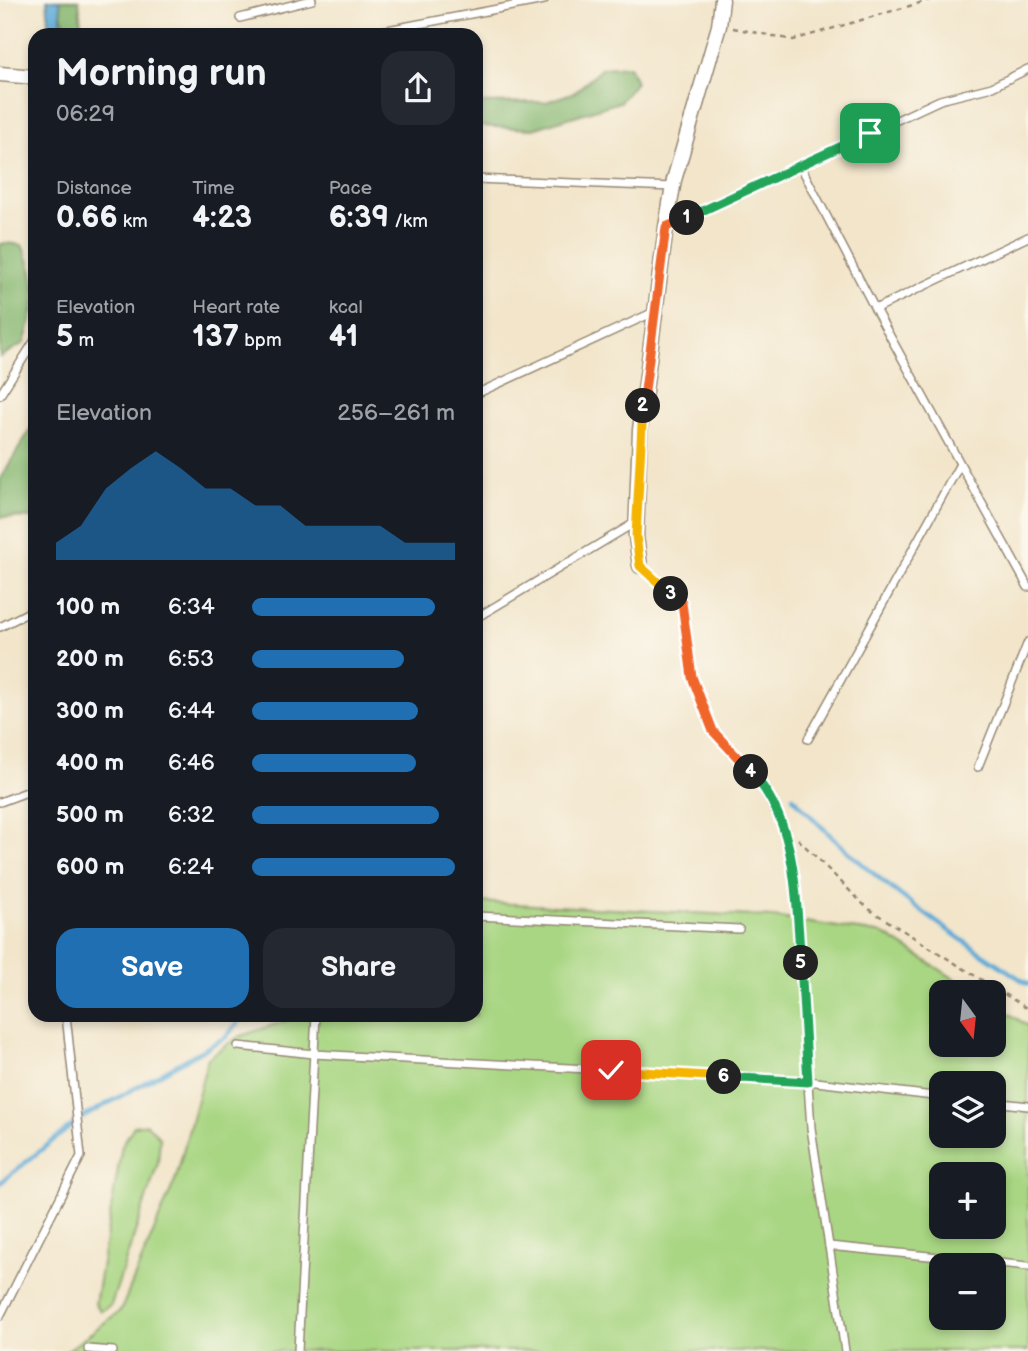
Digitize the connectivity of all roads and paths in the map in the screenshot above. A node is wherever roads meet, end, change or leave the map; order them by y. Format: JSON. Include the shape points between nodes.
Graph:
{"nodes":[{"id":1,"x":312,"y":0,"type":"edge"},
{"id":2,"x":544,"y":0,"type":"edge"},
{"id":3,"x":722,"y":0,"type":"edge"},
{"id":4,"x":930,"y":0,"type":"edge"},
{"id":5,"x":240,"y":18,"type":"dead end"},
{"id":6,"x":719,"y":26,"type":"junction"},
{"id":7,"x":398,"y":28,"type":"edge"},
{"id":8,"x":1028,"y":69,"type":"edge"},
{"id":9,"x":0,"y":74,"type":"edge"},
{"id":10,"x":28,"y":76,"type":"edge"},
{"id":11,"x":800,"y":165,"type":"junction"},
{"id":12,"x":483,"y":179,"type":"edge"},
{"id":13,"x":673,"y":187,"type":"junction"},
{"id":14,"x":666,"y":227,"type":"junction"},
{"id":15,"x":1028,"y":237,"type":"edge"},
{"id":16,"x":875,"y":310,"type":"junction"},
{"id":17,"x":654,"y":312,"type":"junction"},
{"id":18,"x":28,"y":351,"type":"edge"},
{"id":19,"x":483,"y":391,"type":"edge"},
{"id":20,"x":0,"y":395,"type":"edge"},
{"id":21,"x":960,"y":464,"type":"junction"},
{"id":22,"x":636,"y":522,"type":"junction"},
{"id":23,"x":640,"y":566,"type":"joint"},
{"id":24,"x":1028,"y":587,"type":"edge"},
{"id":25,"x":28,"y":613,"type":"edge"},
{"id":26,"x":483,"y":614,"type":"edge"},
{"id":27,"x":0,"y":627,"type":"edge"},
{"id":28,"x":1028,"y":642,"type":"edge"},
{"id":29,"x":808,"y":739,"type":"dead end"},
{"id":30,"x":978,"y":767,"type":"dead end"},
{"id":31,"x":28,"y":792,"type":"edge"},
{"id":32,"x":0,"y":802,"type":"edge"},
{"id":33,"x":782,"y":823,"type":"junction"},
{"id":34,"x":483,"y":916,"type":"edge"},
{"id":35,"x":739,"y":929,"type":"dead end"},
{"id":36,"x":1028,"y":1009,"type":"edge"},
{"id":37,"x":67,"y":1022,"type":"edge"},
{"id":38,"x":316,"y":1022,"type":"edge"},
{"id":39,"x":238,"y":1046,"type":"dead end"},
{"id":40,"x":314,"y":1054,"type":"junction"},
{"id":41,"x":808,"y":1082,"type":"junction"},
{"id":42,"x":929,"y":1096,"type":"edge"},
{"id":43,"x":1006,"y":1103,"type":"edge"},
{"id":44,"x":1028,"y":1106,"type":"edge"},
{"id":45,"x":829,"y":1245,"type":"junction"},
{"id":46,"x":1028,"y":1266,"type":"edge"},
{"id":47,"x":0,"y":1316,"type":"edge"},
{"id":48,"x":88,"y":1349,"type":"dead end"},
{"id":49,"x":113,"y":1351,"type":"edge"},
{"id":50,"x":298,"y":1351,"type":"edge"},
{"id":51,"x":845,"y":1351,"type":"edge"}],
"edges":[{"from":1,"to":5,"type":"lane"},
{"from":2,"to":7,"type":"lane"},
{"from":3,"to":6,"type":"street"},
{"from":4,"to":6,"type":"path","via":[[793,40]]},
{"from":6,"to":13,"type":"street","via":[[703,69]]},
{"from":8,"to":11,"type":"lane","via":[[992,87],[940,100]]},
{"from":9,"to":10,"type":"street"},
{"from":11,"to":14,"type":"lane"},
{"from":11,"to":16,"type":"lane"},
{"from":12,"to":13,"type":"lane"},
{"from":13,"to":14,"type":"street"},
{"from":14,"to":17,"type":"street"},
{"from":15,"to":16,"type":"lane"},
{"from":16,"to":21,"type":"lane"},
{"from":17,"to":19,"type":"lane"},
{"from":17,"to":22,"type":"street","via":[[640,430]]},
{"from":18,"to":20,"type":"lane"},
{"from":21,"to":24,"type":"lane"},
{"from":21,"to":29,"type":"lane"},
{"from":22,"to":23,"type":"street"},
{"from":22,"to":26,"type":"lane"},
{"from":23,"to":33,"type":"lane","via":[[682,603],[692,677],[713,731],[759,780]]},
{"from":25,"to":27,"type":"lane"},
{"from":28,"to":30,"type":"lane"},
{"from":31,"to":32,"type":"lane"},
{"from":33,"to":36,"type":"path","via":[[867,908]]},
{"from":33,"to":41,"type":"lane","via":[[793,862]]},
{"from":34,"to":35,"type":"lane"},
{"from":37,"to":47,"type":"lane","via":[[81,1156]]},
{"from":38,"to":40,"type":"lane"},
{"from":39,"to":40,"type":"lane"},
{"from":40,"to":41,"type":"lane"},
{"from":40,"to":50,"type":"lane"},
{"from":41,"to":42,"type":"lane"},
{"from":41,"to":45,"type":"lane"},
{"from":43,"to":44,"type":"lane"},
{"from":45,"to":46,"type":"lane"},
{"from":45,"to":51,"type":"lane"},
{"from":48,"to":49,"type":"lane"}]}
